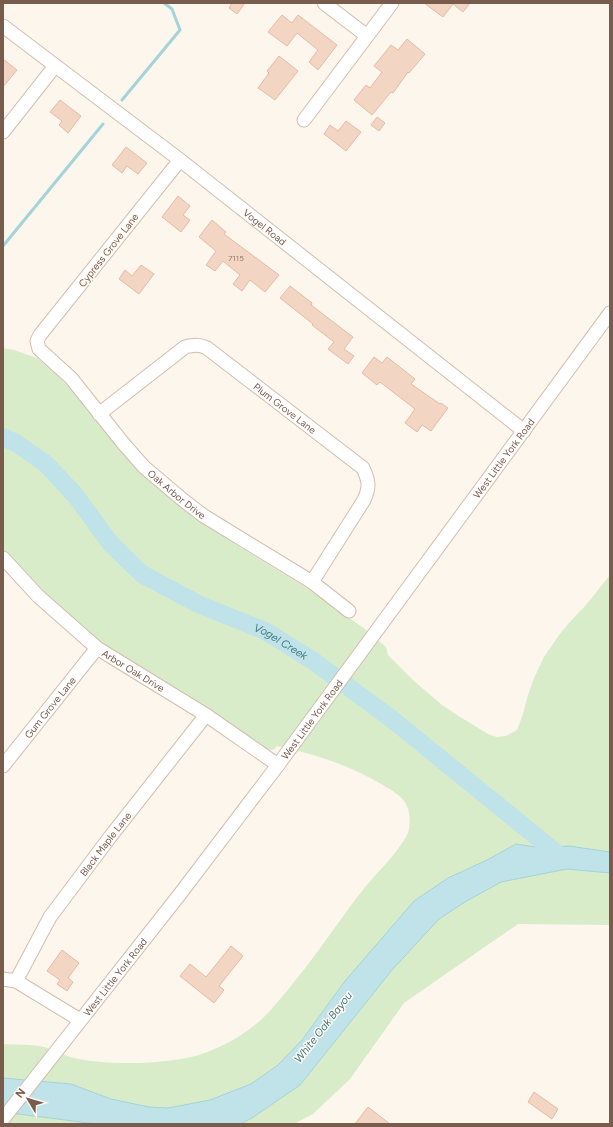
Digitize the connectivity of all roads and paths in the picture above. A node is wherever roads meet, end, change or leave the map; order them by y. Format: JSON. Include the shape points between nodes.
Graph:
{"nodes":[{"id":1,"x":324,"y":3,"type":"edge"},
{"id":2,"x":392,"y":3,"type":"edge"},
{"id":3,"x":3,"y":26,"type":"edge"},
{"id":4,"x":367,"y":36,"type":"junction"},
{"id":5,"x":55,"y":66,"type":"junction"},
{"id":6,"x":304,"y":120,"type":"dead end"},
{"id":7,"x":3,"y":132,"type":"edge"},
{"id":8,"x":180,"y":160,"type":"junction"},
{"id":9,"x":610,"y":313,"type":"edge"},
{"id":10,"x":37,"y":341,"type":"joint"},
{"id":11,"x":99,"y":414,"type":"junction"},
{"id":12,"x":524,"y":431,"type":"junction"},
{"id":13,"x":3,"y":558,"type":"edge"},
{"id":14,"x":312,"y":582,"type":"junction"},
{"id":15,"x":349,"y":611,"type":"dead end"},
{"id":16,"x":97,"y":648,"type":"junction"},
{"id":17,"x":206,"y":715,"type":"junction"},
{"id":18,"x":278,"y":765,"type":"junction"},
{"id":19,"x":3,"y":766,"type":"edge"},
{"id":20,"x":9,"y":980,"type":"edge"},
{"id":21,"x":80,"y":1020,"type":"junction"},
{"id":22,"x":3,"y":1119,"type":"edge"}],
"edges":[{"from":1,"to":4,"type":"street"},
{"from":2,"to":4,"type":"street"},
{"from":3,"to":5,"type":"street","name":"Vogel Road"},
{"from":4,"to":6,"type":"street"},
{"from":5,"to":7,"type":"street"},
{"from":5,"to":8,"type":"street","name":"Vogel Road"},
{"from":8,"to":10,"type":"street","name":"Cypress Grove Lane"},
{"from":8,"to":12,"type":"street","name":"Vogel Road"},
{"from":9,"to":12,"type":"street","name":"West Little York Road"},
{"from":10,"to":11,"type":"street","name":"Oak Arbor Drive","via":[[39,350],[71,378]]},
{"from":11,"to":14,"type":"street","name":"Oak Arbor Drive","via":[[144,467],[183,500],[204,516]]},
{"from":11,"to":14,"type":"street","name":"Plum Grove Lane","via":[[185,347],[200,345],[363,468],[368,479],[368,491],[364,500]]},
{"from":12,"to":18,"type":"street","name":"West Little York Road"},
{"from":13,"to":16,"type":"street","name":"Arbor Oak Drive","via":[[38,596]]},
{"from":14,"to":15,"type":"street","name":"Oak Arbor Drive"},
{"from":16,"to":17,"type":"street","name":"Arbor Oak Drive"},
{"from":16,"to":19,"type":"street","name":"Gum Grove Lane"},
{"from":17,"to":18,"type":"street","name":"Arbor Oak Drive"},
{"from":17,"to":20,"type":"street","name":"Black Maple Lane","via":[[50,917]]},
{"from":18,"to":21,"type":"street","name":"West Little York Road"},
{"from":20,"to":21,"type":"street"},
{"from":21,"to":22,"type":"street","name":"West Little York Road"}]}
